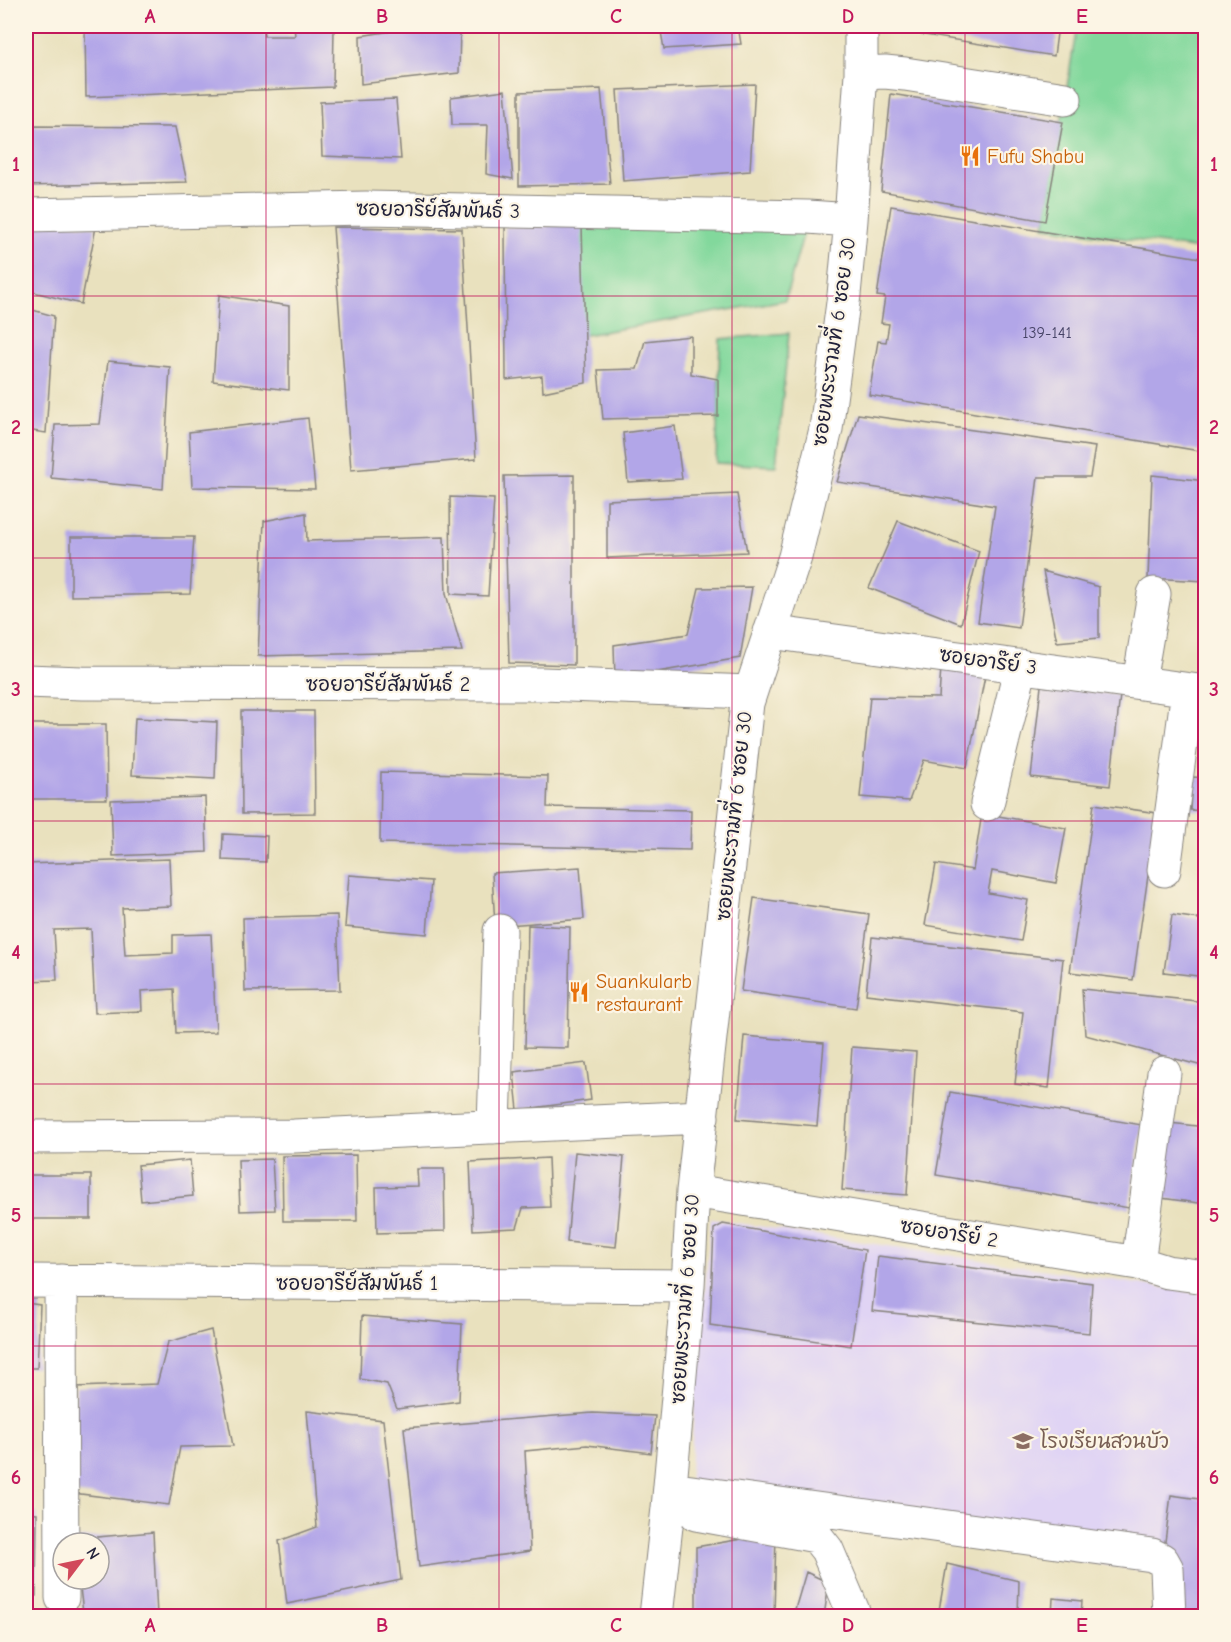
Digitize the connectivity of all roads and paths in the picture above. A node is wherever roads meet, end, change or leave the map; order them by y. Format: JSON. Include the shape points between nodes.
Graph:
{"nodes":[{"id":1,"x":861,"y":26,"type":"edge"},
{"id":2,"x":861,"y":73,"type":"junction"},
{"id":3,"x":1065,"y":99,"type":"dead end"},
{"id":4,"x":26,"y":215,"type":"edge"},
{"id":5,"x":851,"y":220,"type":"junction"},
{"id":6,"x":1154,"y":594,"type":"dead end"},
{"id":7,"x":770,"y":632,"type":"junction"},
{"id":8,"x":1021,"y":666,"type":"junction"},
{"id":9,"x":26,"y":681,"type":"edge"},
{"id":10,"x":1139,"y":682,"type":"junction"},
{"id":11,"x":1197,"y":691,"type":"edge"},
{"id":12,"x":750,"y":692,"type":"junction"},
{"id":13,"x":987,"y":804,"type":"dead end"},
{"id":14,"x":1164,"y":870,"type":"dead end"},
{"id":15,"x":500,"y":932,"type":"dead end"},
{"id":16,"x":1164,"y":1072,"type":"dead end"},
{"id":17,"x":702,"y":1117,"type":"junction"},
{"id":18,"x":494,"y":1127,"type":"junction"},
{"id":19,"x":26,"y":1137,"type":"edge"},
{"id":20,"x":693,"y":1191,"type":"junction"},
{"id":21,"x":1138,"y":1263,"type":"junction"},
{"id":22,"x":1206,"y":1277,"type":"edge"},
{"id":23,"x":26,"y":1281,"type":"edge"},
{"id":24,"x":61,"y":1281,"type":"junction"},
{"id":25,"x":688,"y":1286,"type":"junction"},
{"id":26,"x":669,"y":1498,"type":"junction"},
{"id":27,"x":62,"y":1598,"type":"dead end"},
{"id":28,"x":656,"y":1617,"type":"edge"},
{"id":29,"x":855,"y":1617,"type":"edge"},
{"id":30,"x":1169,"y":1617,"type":"edge"}],
"edges":[{"from":1,"to":2,"type":"street","name":"ซอยพระรามที่ 6 ซอย 30"},
{"from":2,"to":3,"type":"street","via":[[905,74]]},
{"from":2,"to":5,"type":"street","name":"ซอยพระรามที่ 6 ซอย 30"},
{"from":4,"to":5,"type":"street","name":"ซอยอารีย์สัมพันธ์ 3","via":[[366,208]]},
{"from":5,"to":7,"type":"street","name":"ซอยพระรามที่ 6 ซอย 30","via":[[826,429],[795,557]]},
{"from":6,"to":10,"type":"street"},
{"from":7,"to":8,"type":"street","name":"ซอยอาร๊ย์ 3"},
{"from":7,"to":12,"type":"street","name":"ซอยพระรามที่ 6 ซอย 30"},
{"from":8,"to":10,"type":"street","name":"ซอยอาร๊ย์ 3"},
{"from":8,"to":13,"type":"street"},
{"from":9,"to":12,"type":"street","name":"ซอยอารีย์สัมพันธ์ 2","via":[[543,684]]},
{"from":10,"to":11,"type":"street","name":"ซอยอาร๊ย์ 3"},
{"from":11,"to":14,"type":"street"},
{"from":12,"to":17,"type":"street","name":"ซอยพระรามที่ 6 ซอย 30"},
{"from":15,"to":18,"type":"street"},
{"from":16,"to":21,"type":"street"},
{"from":17,"to":18,"type":"street"},
{"from":17,"to":20,"type":"street","name":"ซอยพระรามที่ 6 ซอย 30"},
{"from":18,"to":19,"type":"street","via":[[294,1136]]},
{"from":20,"to":21,"type":"street","name":"ซอยอาร๊ย์ 2"},
{"from":20,"to":25,"type":"street","name":"ซอยพระรามที่ 6 ซอย 30"},
{"from":21,"to":22,"type":"street","name":"ซอยอาร๊ย์ 2"},
{"from":23,"to":24,"type":"street","name":"ซอยอารีย์สัมพันธ์ 1"},
{"from":24,"to":25,"type":"street","name":"ซอยอารีย์สัมพันธ์ 1"},
{"from":24,"to":27,"type":"street"},
{"from":25,"to":26,"type":"street","name":"ซอยพระรามที่ 6 ซอย 30"},
{"from":26,"to":28,"type":"street","name":"ซอยพระรามที่ 6 ซอย 30"},
{"from":26,"to":29,"type":"street","via":[[816,1536],[827,1550]]},
{"from":26,"to":30,"type":"street","via":[[1152,1555],[1162,1560],[1167,1569]]}]}
